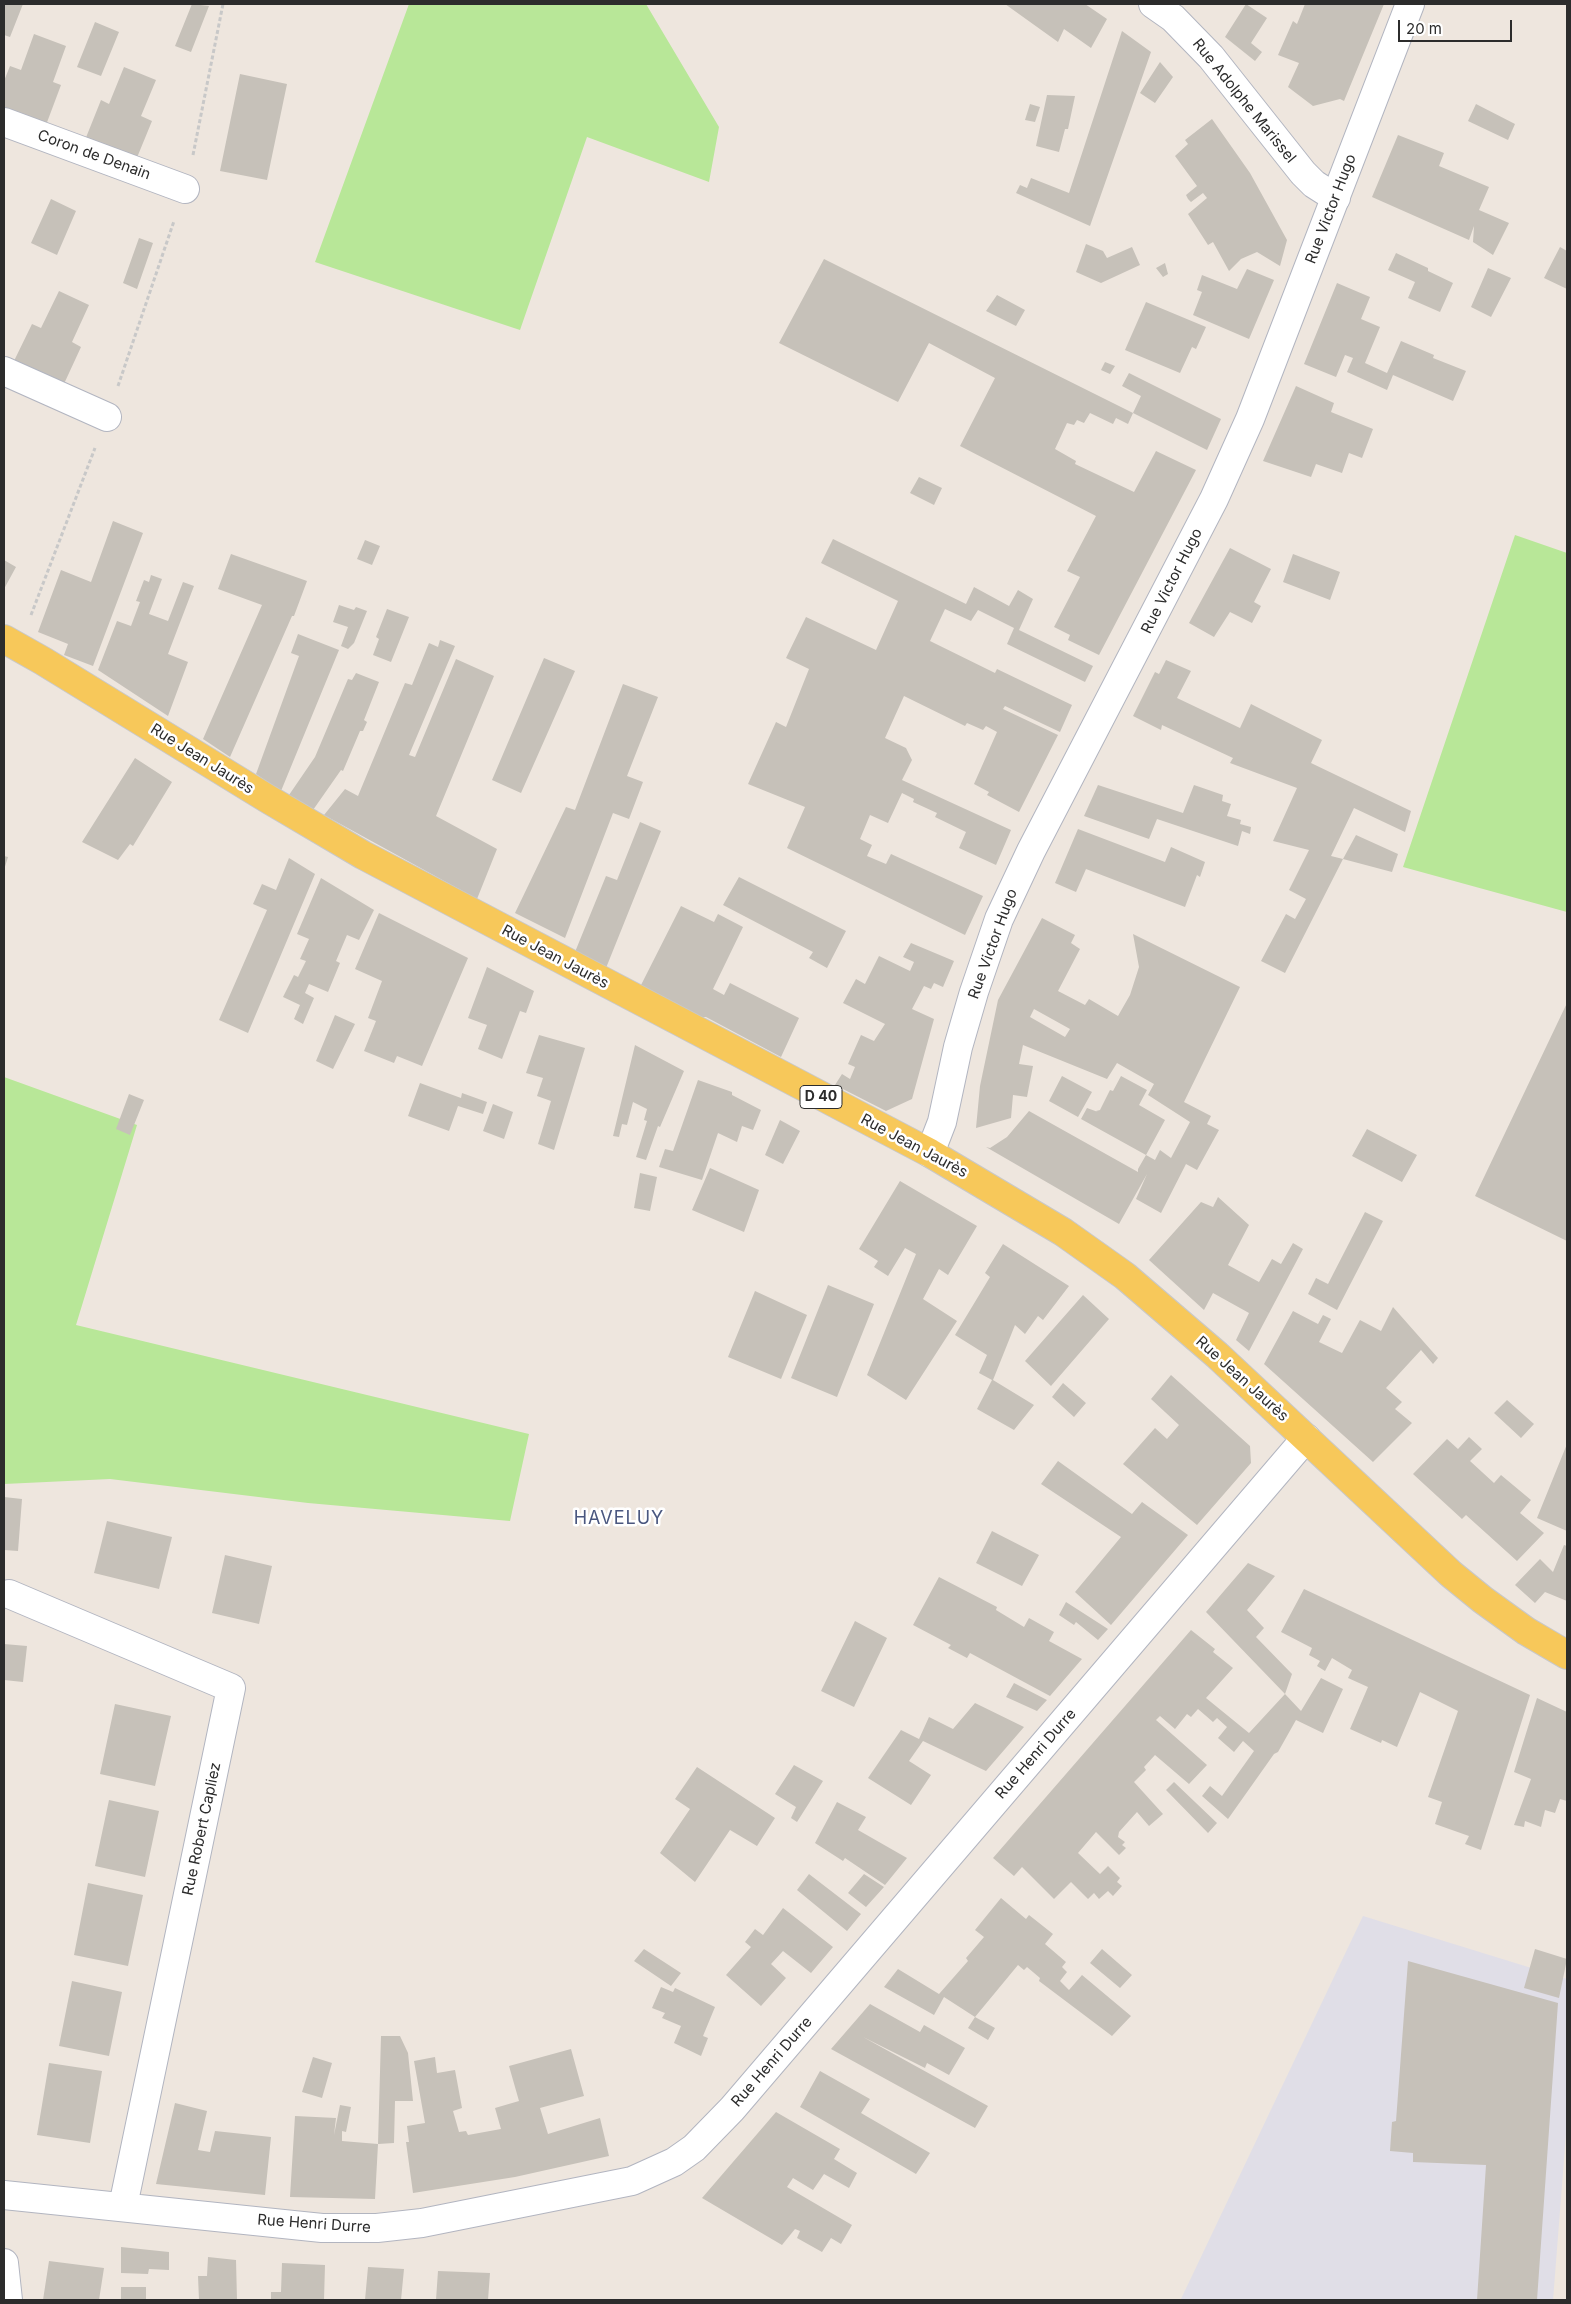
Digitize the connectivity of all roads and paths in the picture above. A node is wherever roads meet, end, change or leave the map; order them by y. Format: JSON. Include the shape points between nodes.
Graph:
{"nodes":[{"id":1,"x":223,"y":4,"type":"edge"},
{"id":2,"x":1153,"y":4,"type":"edge"},
{"id":3,"x":1410,"y":4,"type":"edge"},
{"id":4,"x":4,"y":122,"type":"edge"},
{"id":5,"x":184,"y":189,"type":"junction"},
{"id":6,"x":1336,"y":198,"type":"junction"},
{"id":7,"x":4,"y":371,"type":"edge"},
{"id":8,"x":107,"y":417,"type":"junction"},
{"id":9,"x":11,"y":643,"type":"edge"},
{"id":10,"x":930,"y":1153,"type":"junction"},
{"id":11,"x":1306,"y":1438,"type":"junction"},
{"id":12,"x":9,"y":1594,"type":"dead end"},
{"id":13,"x":1567,"y":1655,"type":"edge"},
{"id":14,"x":4,"y":2195,"type":"edge"},
{"id":15,"x":123,"y":2206,"type":"junction"},
{"id":16,"x":4,"y":2263,"type":"edge"},
{"id":17,"x":8,"y":2300,"type":"edge"}],
"edges":[{"from":1,"to":5,"type":"path"},
{"from":2,"to":6,"type":"street","name":"Rue Adolphe Marissel","via":[[1173,18],[1211,57],[1302,173]]},
{"from":3,"to":6,"type":"street","name":"Rue Victor Hugo"},
{"from":4,"to":5,"type":"street","name":"Coron de Denain"},
{"from":5,"to":8,"type":"path"},
{"from":6,"to":10,"type":"street","name":"Rue Victor Hugo","via":[[1250,419],[1214,499],[1031,851],[999,920],[974,992],[942,1122]]},
{"from":7,"to":8,"type":"street"},
{"from":8,"to":9,"type":"path"},
{"from":9,"to":10,"type":"main road","name":"Rue Jean Jaurès","number":"D 40","via":[[363,855]]},
{"from":10,"to":11,"type":"main road","name":"Rue Jean Jaurès","number":"D 40","via":[[1038,1216],[1125,1276]]},
{"from":11,"to":13,"type":"main road","name":"Rue Jean Jaurès","number":"D 40","via":[[1457,1580],[1526,1631]]},
{"from":11,"to":15,"type":"street","name":"Rue Henri Durre","via":[[732,2109],[694,2148],[674,2162],[632,2181],[392,2227],[322,2228]]},
{"from":12,"to":15,"type":"street","name":"Rue Robert Capliez","via":[[231,1688]]},
{"from":14,"to":15,"type":"street","name":"Rue Henri Durre"},
{"from":16,"to":17,"type":"street"}]}
